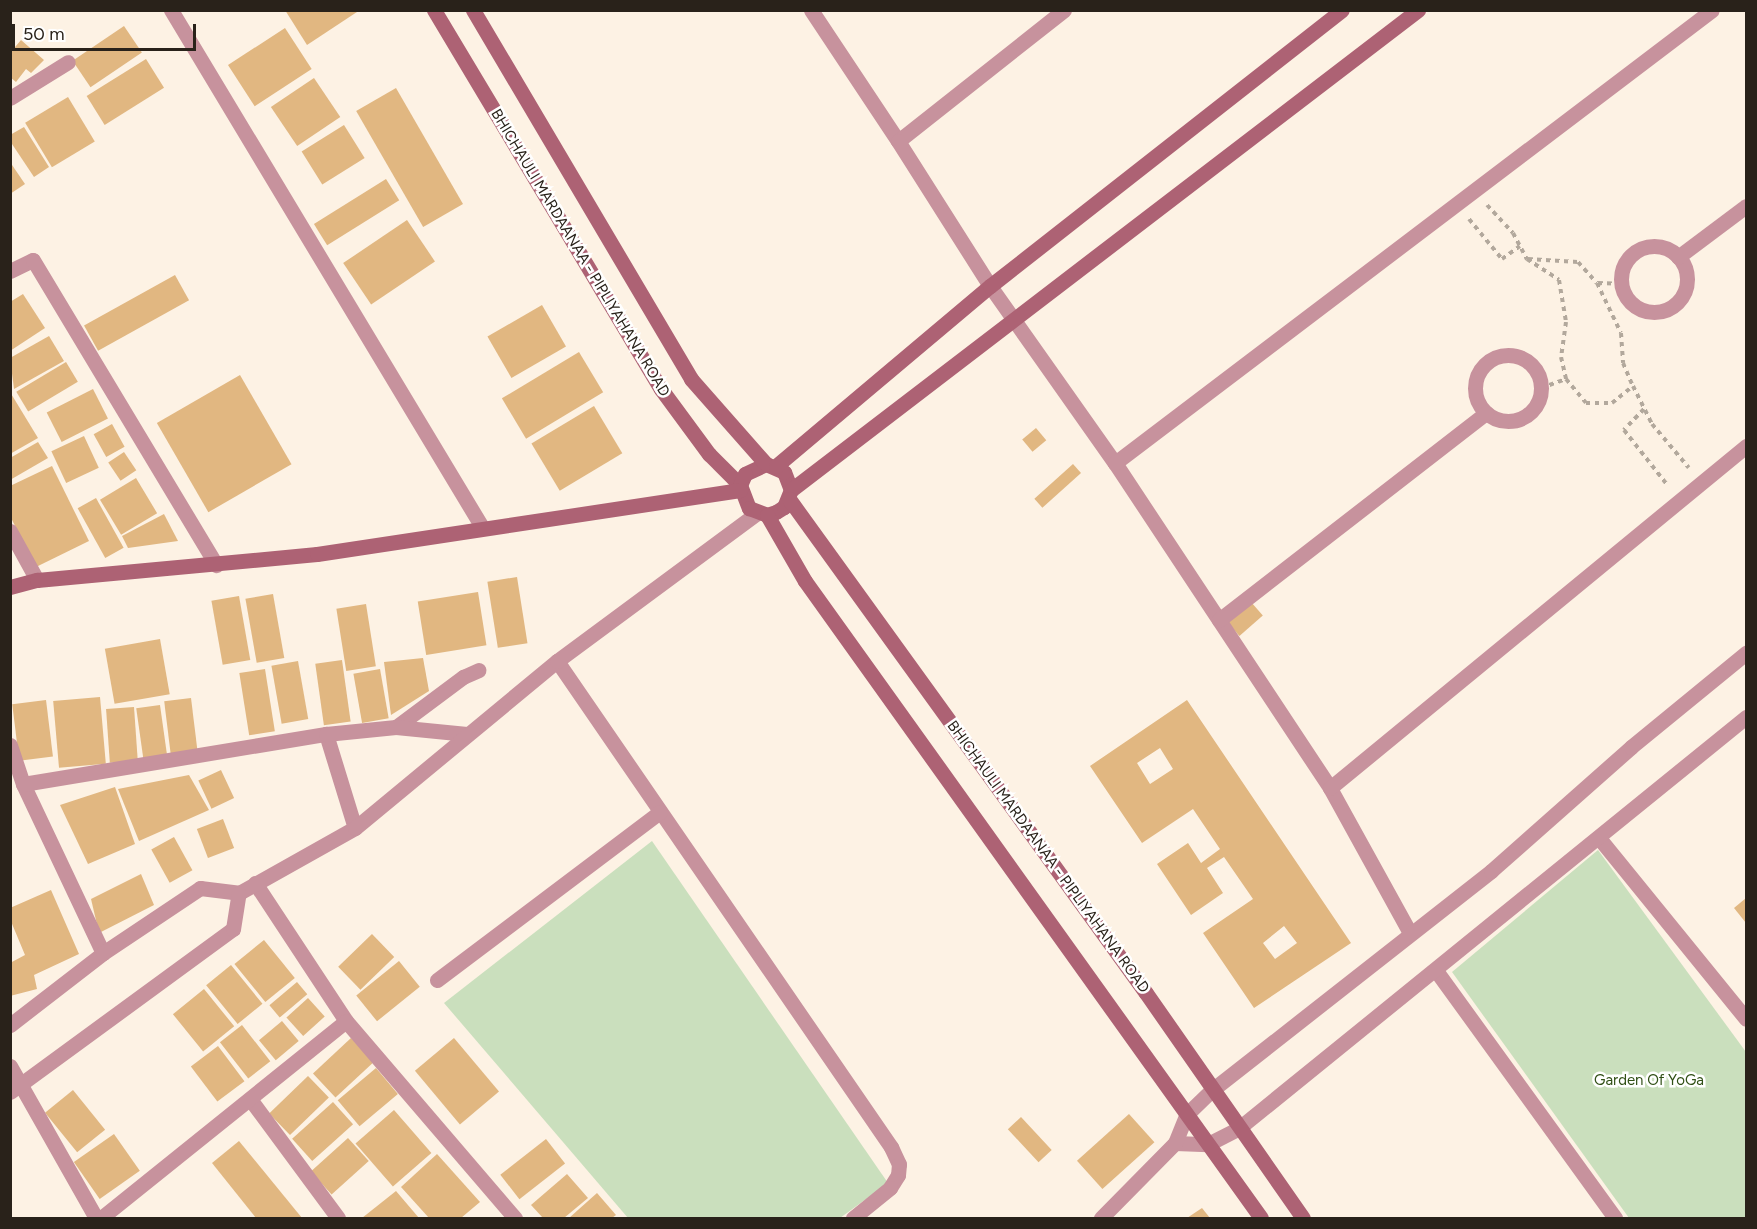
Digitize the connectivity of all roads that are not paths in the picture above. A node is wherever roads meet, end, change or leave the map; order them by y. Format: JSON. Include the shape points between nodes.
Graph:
{"nodes":[{"id":1,"x":171,"y":10,"type":"edge"},
{"id":2,"x":434,"y":10,"type":"edge"},
{"id":3,"x":473,"y":10,"type":"edge"},
{"id":4,"x":811,"y":10,"type":"edge"},
{"id":5,"x":1064,"y":10,"type":"edge"},
{"id":6,"x":1342,"y":10,"type":"edge"},
{"id":7,"x":1418,"y":10,"type":"edge"},
{"id":8,"x":1712,"y":10,"type":"edge"},
{"id":9,"x":68,"y":62,"type":"dead end"},
{"id":10,"x":10,"y":98,"type":"edge"},
{"id":11,"x":898,"y":141,"type":"junction"},
{"id":12,"x":1746,"y":206,"type":"edge"},
{"id":13,"x":1678,"y":257,"type":"junction"},
{"id":14,"x":10,"y":271,"type":"edge"},
{"id":15,"x":990,"y":286,"type":"junction"},
{"id":16,"x":1013,"y":318,"type":"junction"},
{"id":17,"x":1485,"y":412,"type":"junction"},
{"id":18,"x":1746,"y":446,"type":"edge"},
{"id":19,"x":1115,"y":463,"type":"junction"},
{"id":20,"x":771,"y":465,"type":"junction"},
{"id":21,"x":740,"y":487,"type":"junction"},
{"id":22,"x":790,"y":494,"type":"junction"},
{"id":23,"x":762,"y":514,"type":"junction"},
{"id":24,"x":482,"y":527,"type":"junction"},
{"id":25,"x":10,"y":531,"type":"edge"},
{"id":26,"x":216,"y":565,"type":"junction"},
{"id":27,"x":37,"y":580,"type":"junction"},
{"id":28,"x":10,"y":587,"type":"edge"},
{"id":29,"x":1219,"y":620,"type":"junction"},
{"id":30,"x":1746,"y":653,"type":"edge"},
{"id":31,"x":557,"y":661,"type":"junction"},
{"id":32,"x":479,"y":670,"type":"dead end"},
{"id":33,"x":1746,"y":717,"type":"edge"},
{"id":34,"x":396,"y":727,"type":"junction"},
{"id":35,"x":326,"y":734,"type":"junction"},
{"id":36,"x":467,"y":734,"type":"junction"},
{"id":37,"x":10,"y":745,"type":"edge"},
{"id":38,"x":23,"y":784,"type":"junction"},
{"id":39,"x":1330,"y":788,"type":"junction"},
{"id":40,"x":660,"y":812,"type":"junction"},
{"id":41,"x":355,"y":828,"type":"junction"},
{"id":42,"x":1599,"y":838,"type":"junction"},
{"id":43,"x":255,"y":883,"type":"junction"},
{"id":44,"x":239,"y":893,"type":"junction"},
{"id":45,"x":1410,"y":933,"type":"junction"},
{"id":46,"x":104,"y":953,"type":"junction"},
{"id":47,"x":1437,"y":972,"type":"junction"},
{"id":48,"x":436,"y":980,"type":"dead end"},
{"id":49,"x":1746,"y":1016,"type":"edge"},
{"id":50,"x":346,"y":1021,"type":"junction"},
{"id":51,"x":10,"y":1025,"type":"edge"},
{"id":52,"x":10,"y":1066,"type":"edge"},
{"id":53,"x":16,"y":1088,"type":"edge"},
{"id":54,"x":1212,"y":1090,"type":"junction"},
{"id":55,"x":250,"y":1099,"type":"junction"},
{"id":56,"x":1187,"y":1114,"type":"junction"},
{"id":57,"x":1239,"y":1128,"type":"junction"},
{"id":58,"x":1175,"y":1143,"type":"junction"},
{"id":59,"x":1208,"y":1144,"type":"junction"},
{"id":60,"x":330,"y":1216,"type":"edge"},
{"id":61,"x":96,"y":1218,"type":"edge"},
{"id":62,"x":101,"y":1218,"type":"edge"},
{"id":63,"x":515,"y":1218,"type":"edge"},
{"id":64,"x":853,"y":1218,"type":"edge"},
{"id":65,"x":1101,"y":1218,"type":"edge"},
{"id":66,"x":1261,"y":1218,"type":"edge"},
{"id":67,"x":1303,"y":1218,"type":"edge"},
{"id":68,"x":1615,"y":1218,"type":"edge"}],
"edges":[{"from":1,"to":24,"type":"street"},
{"from":2,"to":21,"type":"main road","name":"BHICHAULI MARDAANAA - PIPLIYAHANA ROAD","via":[[662,389],[709,454]]},
{"from":3,"to":20,"type":"main road","name":"BHICHAULI MARDAANAA - PIPLIYAHANA ROAD","via":[[691,379]]},
{"from":4,"to":11,"type":"street"},
{"from":5,"to":11,"type":"street"},
{"from":6,"to":15,"type":"main road"},
{"from":7,"to":16,"type":"main road"},
{"from":8,"to":19,"type":"street"},
{"from":9,"to":10,"type":"street"},
{"from":11,"to":15,"type":"street"},
{"from":12,"to":13,"type":"street"},
{"from":13,"to":13,"type":"street","via":[[1663,248],[1641,249],[1625,263],[1621,284],[1631,303],[1651,312],[1672,307],[1680,300],[1687,280]]},
{"from":14,"to":26,"type":"street","via":[[33,260]]},
{"from":15,"to":16,"type":"street"},
{"from":15,"to":20,"type":"main road"},
{"from":16,"to":19,"type":"street"},
{"from":16,"to":22,"type":"main road"},
{"from":17,"to":17,"type":"street","via":[[1506,421],[1516,420],[1534,408],[1541,388],[1534,369],[1526,361],[1517,356],[1495,358],[1479,372],[1475,382],[1479,404]]},
{"from":17,"to":29,"type":"street"},
{"from":18,"to":39,"type":"street"},
{"from":19,"to":29,"type":"street"},
{"from":20,"to":21,"type":"main road","via":[[745,474]]},
{"from":20,"to":22,"type":"main road","name":"BHICHAULI MARDAANAA - PIPLIYAHANA ROAD","via":[[789,480]]},
{"from":21,"to":23,"type":"main road","name":"BHICHAULI MARDAANAA - PIPLIYAHANA ROAD","via":[[743,500]]},
{"from":21,"to":24,"type":"main road"},
{"from":22,"to":23,"type":"main road","via":[[784,507]]},
{"from":22,"to":54,"type":"main road","name":"BHICHAULI MARDAANAA - PIPLIYAHANA ROAD"},
{"from":23,"to":31,"type":"street"},
{"from":23,"to":56,"type":"main road","name":"BHICHAULI MARDAANAA - PIPLIYAHANA ROAD","via":[[805,581]]},
{"from":24,"to":26,"type":"main road","via":[[317,554]]},
{"from":25,"to":27,"type":"street"},
{"from":26,"to":27,"type":"main road"},
{"from":27,"to":28,"type":"main road"},
{"from":29,"to":39,"type":"street"},
{"from":30,"to":45,"type":"street","via":[[1491,871]]},
{"from":31,"to":36,"type":"street"},
{"from":31,"to":40,"type":"street"},
{"from":32,"to":34,"type":"street","via":[[463,677]]},
{"from":33,"to":42,"type":"street"},
{"from":34,"to":35,"type":"street"},
{"from":34,"to":36,"type":"street"},
{"from":35,"to":38,"type":"street"},
{"from":35,"to":41,"type":"street"},
{"from":36,"to":41,"type":"street"},
{"from":37,"to":38,"type":"street"},
{"from":38,"to":46,"type":"street"},
{"from":39,"to":45,"type":"street"},
{"from":40,"to":48,"type":"street"},
{"from":40,"to":64,"type":"street","via":[[891,1147],[899,1164],[898,1175],[890,1188]]},
{"from":41,"to":43,"type":"street"},
{"from":42,"to":47,"type":"street"},
{"from":42,"to":49,"type":"street"},
{"from":43,"to":44,"type":"street"},
{"from":43,"to":50,"type":"street"},
{"from":44,"to":46,"type":"street","via":[[200,888]]},
{"from":44,"to":53,"type":"street","via":[[233,929]]},
{"from":45,"to":54,"type":"street"},
{"from":46,"to":51,"type":"street"},
{"from":47,"to":57,"type":"street"},
{"from":47,"to":68,"type":"street"},
{"from":50,"to":55,"type":"street"},
{"from":50,"to":63,"type":"street"},
{"from":52,"to":53,"type":"street"},
{"from":53,"to":61,"type":"street"},
{"from":54,"to":56,"type":"street"},
{"from":54,"to":57,"type":"main road","name":"BHICHAULI MARDAANAA - PIPLIYAHANA ROAD"},
{"from":55,"to":60,"type":"street"},
{"from":55,"to":62,"type":"street"},
{"from":56,"to":58,"type":"street"},
{"from":56,"to":59,"type":"main road","name":"BHICHAULI MARDAANAA - PIPLIYAHANA ROAD"},
{"from":57,"to":59,"type":"street"},
{"from":57,"to":67,"type":"main road","name":"BHICHAULI MARDAANAA - PIPLIYAHANA ROAD"},
{"from":58,"to":59,"type":"street"},
{"from":58,"to":65,"type":"street"},
{"from":59,"to":66,"type":"main road","name":"BHICHAULI MARDAANAA - PIPLIYAHANA ROAD"}]}
